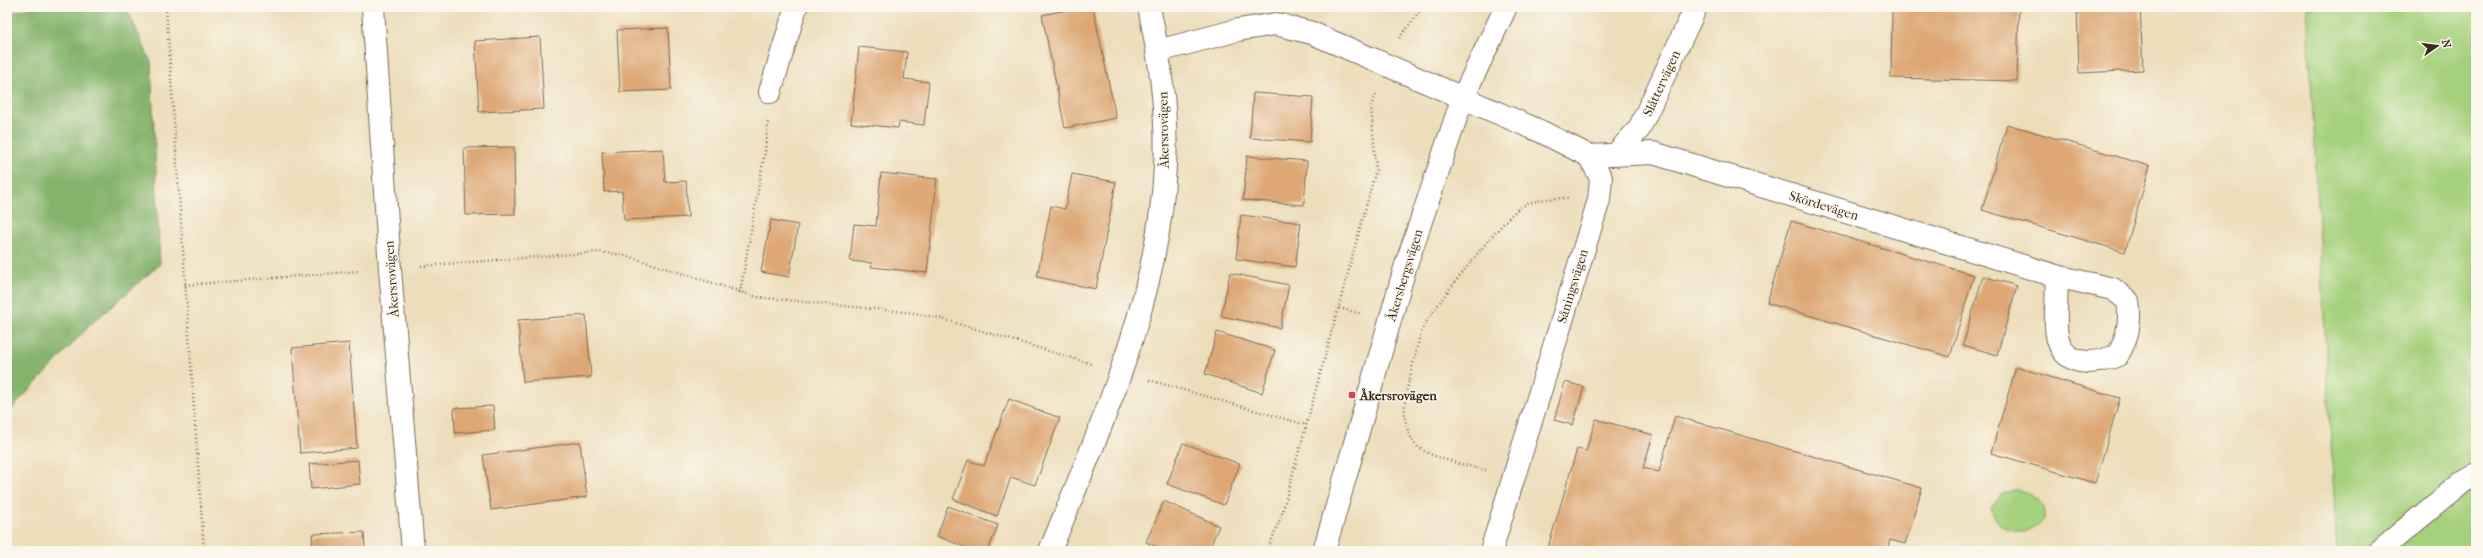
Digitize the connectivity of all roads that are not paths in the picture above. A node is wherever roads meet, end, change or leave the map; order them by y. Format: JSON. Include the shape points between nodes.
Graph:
{"nodes":[{"id":1,"x":373,"y":7,"type":"edge"},
{"id":2,"x":796,"y":7,"type":"edge"},
{"id":3,"x":1149,"y":7,"type":"edge"},
{"id":4,"x":1506,"y":7,"type":"edge"},
{"id":5,"x":1696,"y":7,"type":"edge"},
{"id":6,"x":1158,"y":51,"type":"junction"},
{"id":7,"x":770,"y":92,"type":"road end"},
{"id":8,"x":1463,"y":97,"type":"junction"},
{"id":9,"x":1617,"y":153,"type":"junction"},
{"id":10,"x":1590,"y":156,"type":"junction"},
{"id":11,"x":2056,"y":276,"type":"dead end"},
{"id":12,"x":2476,"y":474,"type":"edge"},
{"id":13,"x":413,"y":551,"type":"edge"},
{"id":14,"x":1050,"y":551,"type":"edge"},
{"id":15,"x":1324,"y":551,"type":"edge"},
{"id":16,"x":1491,"y":551,"type":"edge"},
{"id":17,"x":2379,"y":551,"type":"edge"}],
"edges":[{"from":1,"to":13,"type":"street","name":"Åkersrovägen","via":[[390,269]]},
{"from":2,"to":7,"type":"street"},
{"from":3,"to":6,"type":"street","name":"Åkersrovägen"},
{"from":4,"to":8,"type":"street","name":"Åkersbergsvägen"},
{"from":5,"to":9,"type":"street","name":"Slåttervägen","via":[[1639,129]]},
{"from":6,"to":8,"type":"street","via":[[1238,30],[1276,24],[1312,33]]},
{"from":6,"to":14,"type":"street","name":"Åkersrovägen","via":[[1165,104],[1165,150],[1159,222],[1140,313],[1120,372]]},
{"from":8,"to":10,"type":"street"},
{"from":8,"to":15,"type":"street","name":"Åkersbergsvägen","via":[[1405,268]]},
{"from":9,"to":10,"type":"street","name":"Skördevägen"},
{"from":9,"to":11,"type":"street","name":"Skördevägen","via":[[1653,153]]},
{"from":10,"to":16,"type":"street","name":"Såningsvägen","via":[[1601,178],[1599,200]]},
{"from":12,"to":17,"type":"street"}]}
